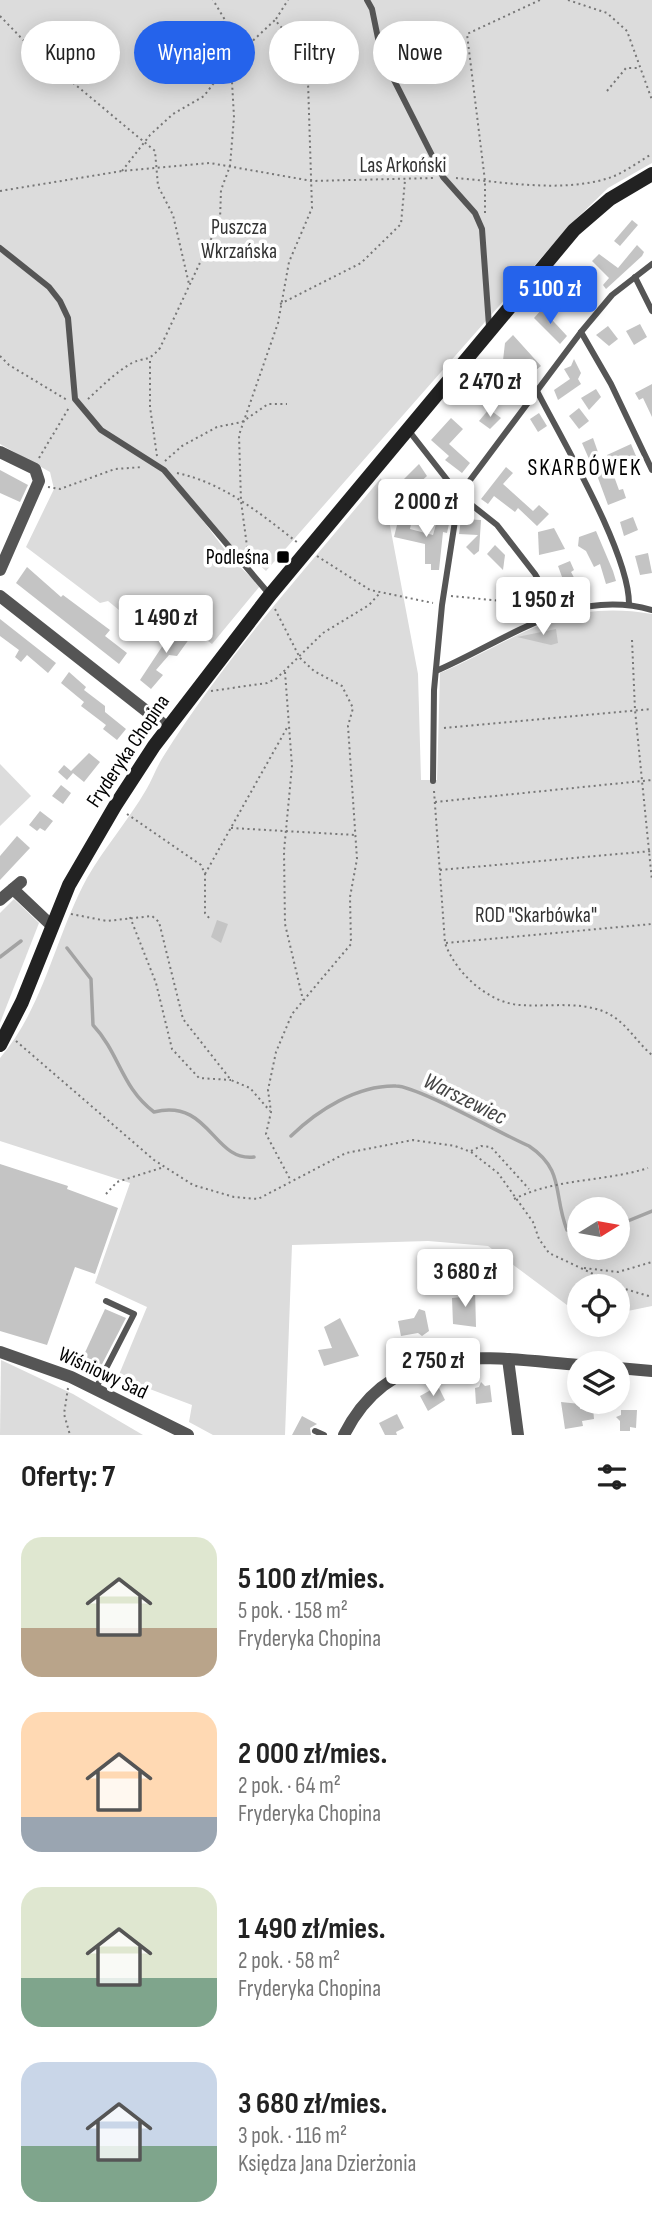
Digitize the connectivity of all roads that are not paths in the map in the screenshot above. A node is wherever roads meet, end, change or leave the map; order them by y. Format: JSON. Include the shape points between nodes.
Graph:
{"nodes":[{"id":1,"x":367,"y":0,"type":"edge"},
{"id":2,"x":652,"y":174,"type":"edge"},
{"id":3,"x":0,"y":248,"type":"edge"},
{"id":4,"x":652,"y":264,"type":"edge"},
{"id":5,"x":635,"y":277,"type":"junction"},
{"id":6,"x":652,"y":311,"type":"edge"},
{"id":7,"x":490,"y":328,"type":"junction"},
{"id":8,"x":581,"y":332,"type":"junction"},
{"id":9,"x":537,"y":391,"type":"junction"},
{"id":10,"x":407,"y":429,"type":"junction"},
{"id":11,"x":0,"y":452,"type":"edge"},
{"id":12,"x":652,"y":470,"type":"edge"},
{"id":13,"x":459,"y":495,"type":"junction"},
{"id":14,"x":0,"y":570,"type":"edge"},
{"id":15,"x":270,"y":595,"type":"junction"},
{"id":16,"x":0,"y":596,"type":"edge"},
{"id":17,"x":629,"y":605,"type":"junction"},
{"id":18,"x":652,"y":610,"type":"edge"},
{"id":19,"x":557,"y":612,"type":"junction"},
{"id":20,"x":436,"y":671,"type":"junction"},
{"id":21,"x":167,"y":728,"type":"junction"},
{"id":22,"x":433,"y":781,"type":"road end"},
{"id":23,"x":0,"y":900,"type":"edge"},
{"id":24,"x":51,"y":925,"type":"junction"},
{"id":25,"x":4,"y":1039,"type":"edge"},
{"id":26,"x":106,"y":1301,"type":"dead end"},
{"id":27,"x":0,"y":1352,"type":"edge"},
{"id":28,"x":508,"y":1359,"type":"junction"},
{"id":29,"x":567,"y":1364,"type":"edge"},
{"id":30,"x":630,"y":1369,"type":"edge"},
{"id":31,"x":652,"y":1371,"type":"edge"},
{"id":32,"x":96,"y":1388,"type":"junction"},
{"id":33,"x":315,"y":1431,"type":"dead end"},
{"id":34,"x":188,"y":1435,"type":"edge"},
{"id":35,"x":324,"y":1435,"type":"edge"},
{"id":36,"x":344,"y":1435,"type":"edge"},
{"id":37,"x":518,"y":1435,"type":"edge"}],
"edges":[{"from":1,"to":7,"type":"lane","via":[[381,53],[443,177],[475,213],[482,229]]},
{"from":2,"to":7,"type":"street","name":"Fryderyka Chopina","via":[[610,199],[574,230]]},
{"from":3,"to":15,"type":"lane","via":[[60,301],[68,318],[75,399],[80,407],[102,430],[161,468]]},
{"from":4,"to":5,"type":"lane"},
{"from":5,"to":6,"type":"lane"},
{"from":5,"to":8,"type":"lane","via":[[612,295]]},
{"from":7,"to":10,"type":"street","name":"Fryderyka Chopina"},
{"from":8,"to":9,"type":"lane"},
{"from":8,"to":12,"type":"lane"},
{"from":9,"to":13,"type":"lane"},
{"from":9,"to":17,"type":"lane","via":[[593,499],[630,585]]},
{"from":10,"to":13,"type":"lane"},
{"from":10,"to":15,"type":"street","name":"Fryderyka Chopina"},
{"from":11,"to":14,"type":"street","via":[[35,469],[39,486]]},
{"from":13,"to":19,"type":"lane","via":[[497,525]]},
{"from":13,"to":20,"type":"lane"},
{"from":15,"to":21,"type":"street","name":"Fryderyka Chopina"},
{"from":16,"to":21,"type":"street"},
{"from":17,"to":18,"type":"lane"},
{"from":17,"to":19,"type":"lane"},
{"from":19,"to":20,"type":"lane"},
{"from":20,"to":22,"type":"lane"},
{"from":21,"to":24,"type":"street","name":"Fryderyka Chopina","via":[[114,806]]},
{"from":23,"to":24,"type":"street","via":[[17,886]]},
{"from":24,"to":25,"type":"street","name":"Fryderyka Chopina"},
{"from":26,"to":32,"type":"lane","via":[[134,1314]]},
{"from":27,"to":32,"type":"street","name":"Wiśniowy Sad"},
{"from":28,"to":29,"type":"street"},
{"from":28,"to":36,"type":"street","via":[[452,1357],[420,1365],[370,1397]]},
{"from":28,"to":37,"type":"street"},
{"from":30,"to":31,"type":"street"},
{"from":32,"to":34,"type":"street","name":"Wiśniowy Sad"},
{"from":33,"to":35,"type":"lane"}]}
